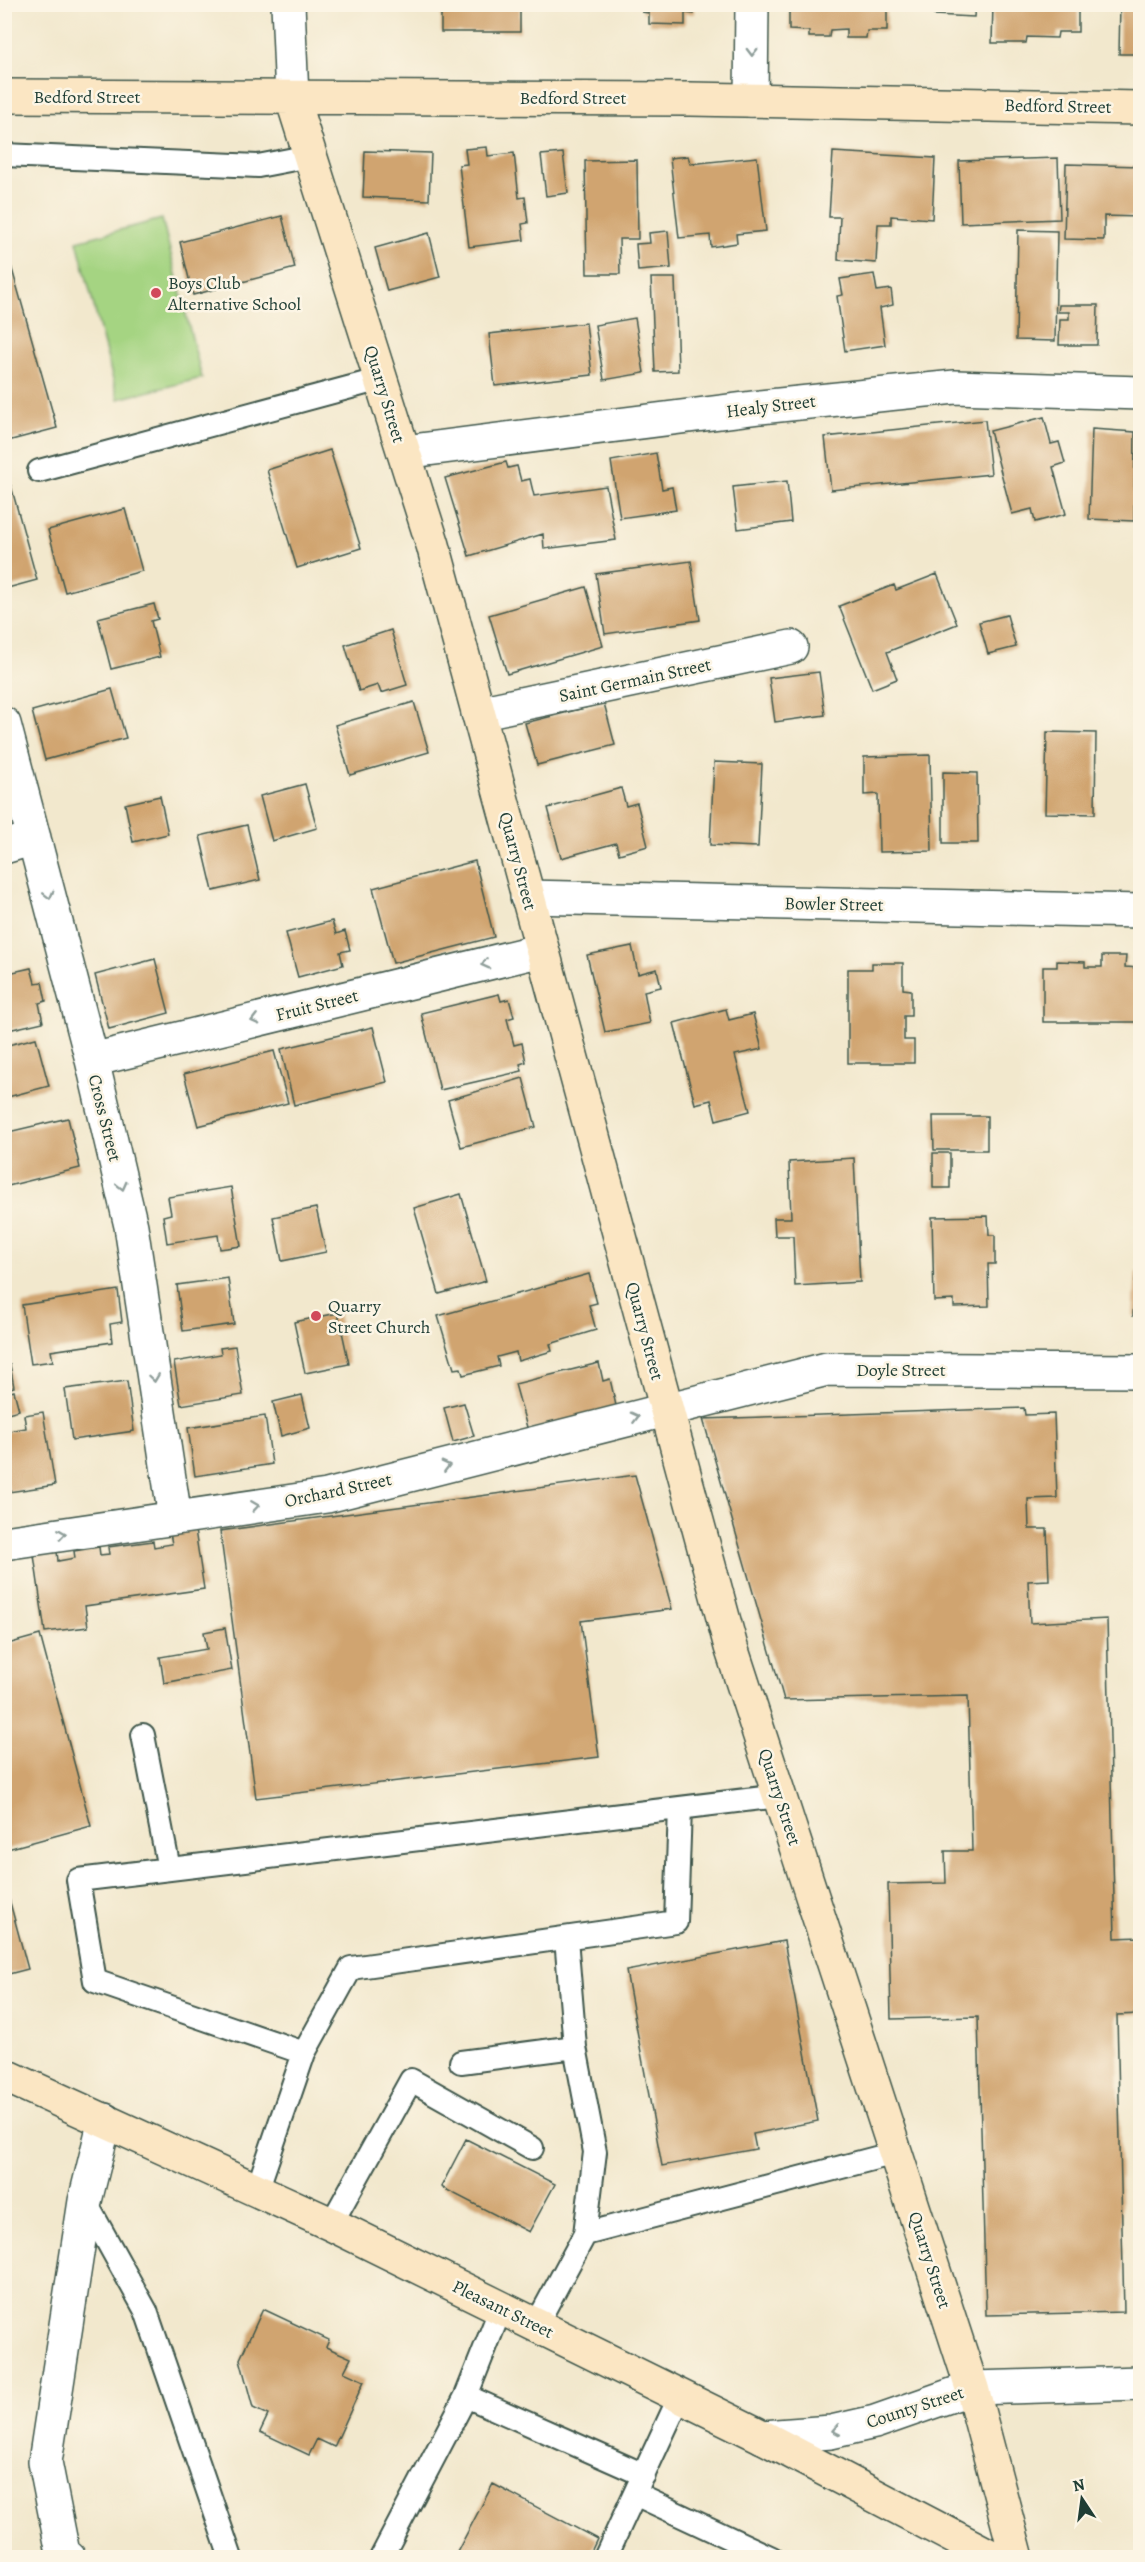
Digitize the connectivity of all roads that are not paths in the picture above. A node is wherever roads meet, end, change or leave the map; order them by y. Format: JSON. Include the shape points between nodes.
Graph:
{"nodes":[{"id":1,"x":288,"y":4,"type":"edge"},
{"id":2,"x":752,"y":4,"type":"edge"},
{"id":3,"x":4,"y":96,"type":"edge"},
{"id":4,"x":292,"y":98,"type":"junction"},
{"id":5,"x":751,"y":100,"type":"junction"},
{"id":6,"x":1140,"y":108,"type":"edge"},
{"id":7,"x":4,"y":155,"type":"edge"},
{"id":8,"x":310,"y":156,"type":"junction"},
{"id":9,"x":381,"y":379,"type":"junction"},
{"id":10,"x":1140,"y":393,"type":"edge"},
{"id":11,"x":404,"y":452,"type":"junction"},
{"id":12,"x":39,"y":471,"type":"dead end"},
{"id":13,"x":791,"y":646,"type":"dead end"},
{"id":14,"x":478,"y":713,"type":"junction"},
{"id":15,"x":4,"y":724,"type":"edge"},
{"id":16,"x":19,"y":842,"type":"edge"},
{"id":17,"x":527,"y":897,"type":"junction"},
{"id":18,"x":1140,"y":911,"type":"edge"},
{"id":19,"x":542,"y":950,"type":"junction"},
{"id":20,"x":92,"y":1060,"type":"junction"},
{"id":21,"x":1140,"y":1371,"type":"edge"},
{"id":22,"x":667,"y":1409,"type":"junction"},
{"id":23,"x":175,"y":1518,"type":"junction"},
{"id":24,"x":4,"y":1543,"type":"edge"},
{"id":25,"x":143,"y":1735,"type":"dead end"},
{"id":26,"x":779,"y":1796,"type":"junction"},
{"id":27,"x":680,"y":1808,"type":"junction"},
{"id":28,"x":169,"y":1869,"type":"junction"},
{"id":29,"x":566,"y":1938,"type":"junction"},
{"id":30,"x":575,"y":2047,"type":"junction"},
{"id":31,"x":304,"y":2053,"type":"junction"},
{"id":32,"x":461,"y":2062,"type":"dead end"},
{"id":33,"x":4,"y":2075,"type":"edge"},
{"id":34,"x":105,"y":2120,"type":"junction"},
{"id":35,"x":532,"y":2148,"type":"dead end"},
{"id":36,"x":895,"y":2153,"type":"junction"},
{"id":37,"x":257,"y":2190,"type":"junction"},
{"id":38,"x":85,"y":2201,"type":"junction"},
{"id":39,"x":331,"y":2224,"type":"junction"},
{"id":40,"x":585,"y":2234,"type":"junction"},
{"id":41,"x":501,"y":2308,"type":"junction"},
{"id":42,"x":536,"y":2325,"type":"junction"},
{"id":43,"x":1140,"y":2383,"type":"edge"},
{"id":44,"x":972,"y":2388,"type":"junction"},
{"id":45,"x":466,"y":2396,"type":"junction"},
{"id":46,"x":680,"y":2396,"type":"junction"},
{"id":47,"x":763,"y":2437,"type":"junction"},
{"id":48,"x":639,"y":2485,"type":"junction"},
{"id":49,"x":69,"y":2558,"type":"edge"},
{"id":50,"x":231,"y":2558,"type":"edge"},
{"id":51,"x":381,"y":2558,"type":"edge"},
{"id":52,"x":605,"y":2558,"type":"edge"},
{"id":53,"x":772,"y":2558,"type":"edge"},
{"id":54,"x":994,"y":2558,"type":"edge"},
{"id":55,"x":1017,"y":2558,"type":"edge"}],
"edges":[{"from":1,"to":4,"type":"street"},
{"from":2,"to":5,"type":"street","one_way":true},
{"from":3,"to":4,"type":"main road","name":"Bedford Street"},
{"from":4,"to":5,"type":"main road","name":"Bedford Street"},
{"from":4,"to":8,"type":"main road","name":"Quarry Street"},
{"from":5,"to":6,"type":"main road","name":"Bedford Street"},
{"from":7,"to":8,"type":"lane","via":[[258,166]]},
{"from":8,"to":9,"type":"main road","name":"Quarry Street"},
{"from":9,"to":11,"type":"main road","name":"Quarry Street"},
{"from":9,"to":12,"type":"lane"},
{"from":10,"to":11,"type":"street","name":"Healy Street","via":[[955,387],[748,408]]},
{"from":11,"to":14,"type":"main road","name":"Quarry Street"},
{"from":13,"to":14,"type":"street","name":"Saint Germain Street"},
{"from":14,"to":17,"type":"main road","name":"Quarry Street"},
{"from":15,"to":16,"type":"street","name":"Cross Street"},
{"from":16,"to":20,"type":"street","name":"Cross Street","one_way":true},
{"from":17,"to":18,"type":"street","name":"Bowler Street"},
{"from":17,"to":19,"type":"main road","name":"Quarry Street"},
{"from":19,"to":20,"type":"street","name":"Fruit Street","one_way":true},
{"from":19,"to":22,"type":"main road","name":"Quarry Street"},
{"from":20,"to":23,"type":"street","name":"Cross Street","one_way":true,"via":[[131,1226]]},
{"from":21,"to":22,"type":"street","name":"Doyle Street","via":[[828,1370]]},
{"from":23,"to":22,"type":"street","name":"Orchard Street","one_way":true,"via":[[327,1496]]},
{"from":22,"to":26,"type":"main road","name":"Quarry Street","via":[[731,1647]]},
{"from":24,"to":23,"type":"street","name":"Orchard Street","one_way":true},
{"from":25,"to":28,"type":"lane"},
{"from":26,"to":27,"type":"lane"},
{"from":26,"to":36,"type":"main road","name":"Quarry Street"},
{"from":27,"to":28,"type":"lane"},
{"from":27,"to":29,"type":"lane","via":[[676,1922]]},
{"from":28,"to":31,"type":"lane","via":[[78,1880],[95,1982]]},
{"from":29,"to":30,"type":"lane"},
{"from":29,"to":31,"type":"lane","via":[[351,1968]]},
{"from":30,"to":32,"type":"lane"},
{"from":30,"to":40,"type":"lane","via":[[595,2152]]},
{"from":31,"to":37,"type":"lane"},
{"from":33,"to":34,"type":"main road","name":"Pleasant Street"},
{"from":34,"to":37,"type":"main road","name":"Pleasant Street"},
{"from":34,"to":38,"type":"street"},
{"from":35,"to":39,"type":"lane","via":[[411,2080]]},
{"from":36,"to":40,"type":"lane"},
{"from":36,"to":44,"type":"main road","name":"Quarry Street"},
{"from":37,"to":39,"type":"main road","name":"Pleasant Street"},
{"from":38,"to":49,"type":"street","via":[[45,2462],[63,2553]]},
{"from":38,"to":50,"type":"lane","via":[[146,2311]]},
{"from":39,"to":41,"type":"main road","name":"Pleasant Street"},
{"from":40,"to":42,"type":"lane"},
{"from":41,"to":42,"type":"main road","name":"Pleasant Street"},
{"from":41,"to":45,"type":"lane"},
{"from":42,"to":46,"type":"main road","name":"Pleasant Street"},
{"from":43,"to":44,"type":"street","name":"County Street"},
{"from":44,"to":47,"type":"street","name":"County Street","one_way":true,"via":[[875,2422]]},
{"from":44,"to":55,"type":"main road","name":"Quarry Street"},
{"from":45,"to":48,"type":"lane"},
{"from":45,"to":51,"type":"lane"},
{"from":46,"to":47,"type":"main road","name":"Pleasant Street"},
{"from":46,"to":48,"type":"lane"},
{"from":47,"to":54,"type":"main road","name":"Pleasant Street"},
{"from":48,"to":52,"type":"lane"},
{"from":48,"to":53,"type":"lane"}]}
